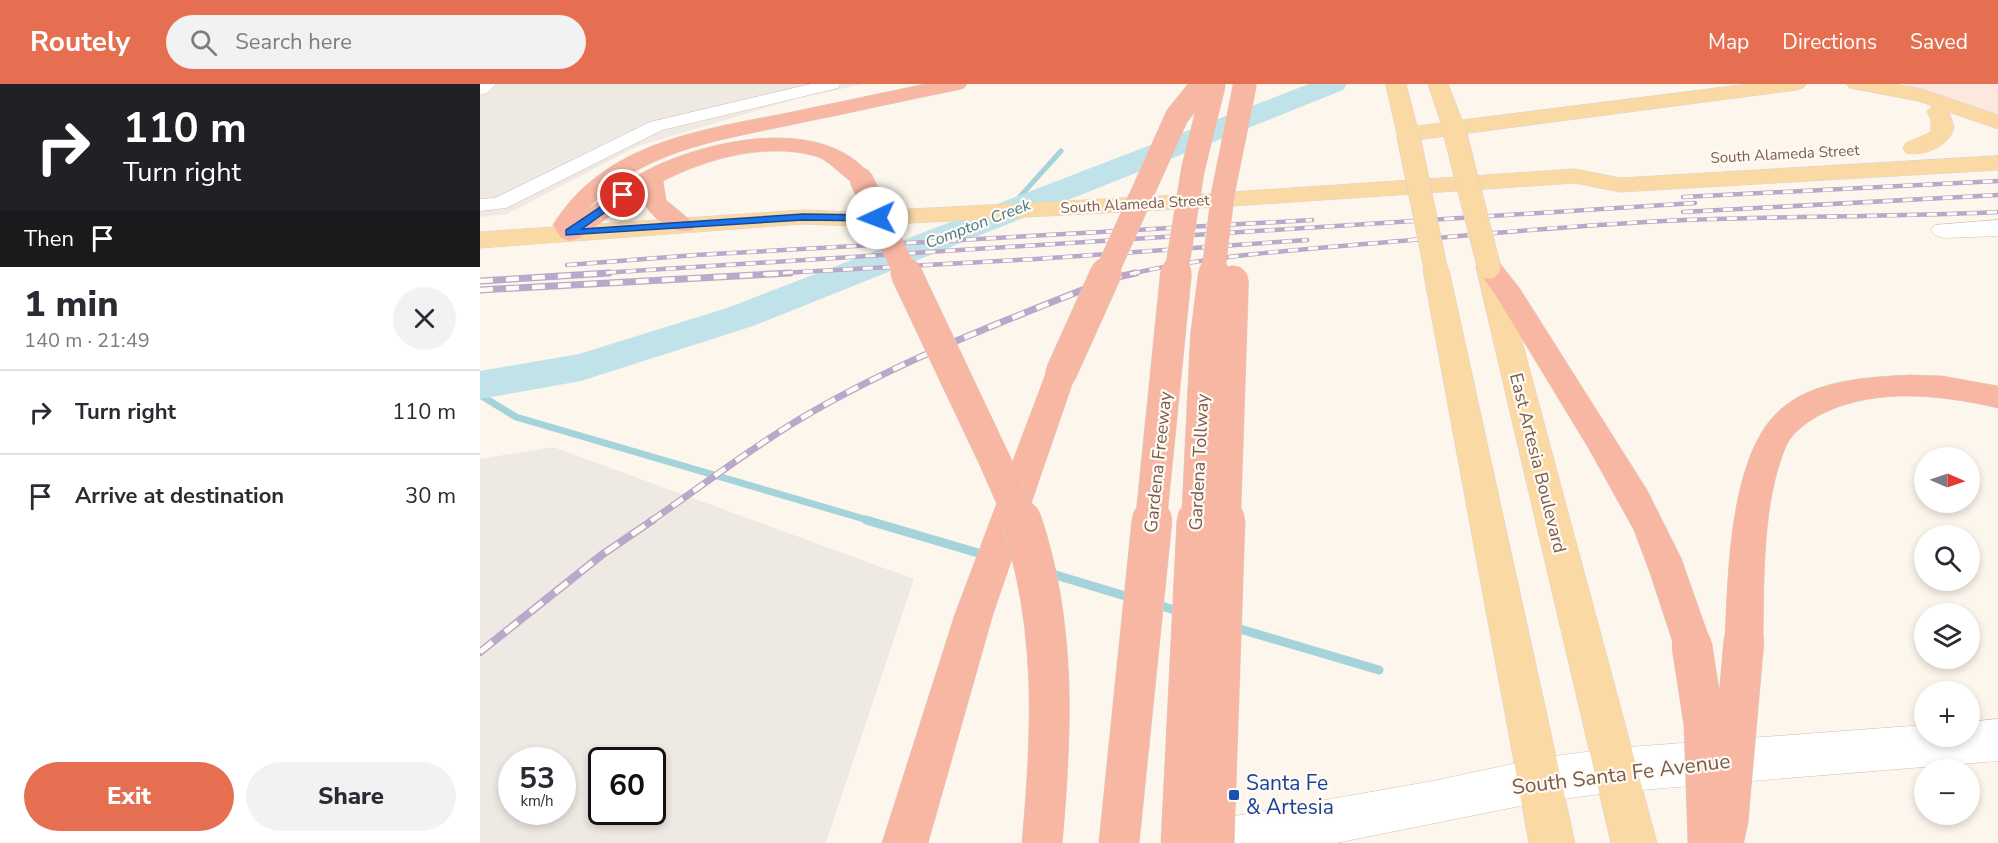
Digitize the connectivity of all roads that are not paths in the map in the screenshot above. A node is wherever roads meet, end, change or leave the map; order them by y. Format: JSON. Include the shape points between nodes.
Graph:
{"nodes":[{"id":1,"x":486,"y":84,"type":"edge"},
{"id":2,"x":832,"y":84,"type":"edge"},
{"id":3,"x":957,"y":84,"type":"edge"},
{"id":4,"x":1203,"y":84,"type":"edge"},
{"id":5,"x":1214,"y":84,"type":"edge"},
{"id":6,"x":1245,"y":84,"type":"edge"},
{"id":7,"x":1261,"y":84,"type":"edge"},
{"id":8,"x":1396,"y":84,"type":"edge"},
{"id":9,"x":1438,"y":84,"type":"edge"},
{"id":10,"x":1796,"y":84,"type":"edge"},
{"id":11,"x":1857,"y":84,"type":"edge"},
{"id":12,"x":480,"y":89,"type":"edge"},
{"id":13,"x":1888,"y":89,"type":"junction"},
{"id":14,"x":1938,"y":111,"type":"junction"},
{"id":15,"x":1998,"y":122,"type":"edge"},
{"id":16,"x":1464,"y":128,"type":"junction"},
{"id":17,"x":1408,"y":134,"type":"junction"},
{"id":18,"x":1914,"y":148,"type":"junction"},
{"id":19,"x":1991,"y":148,"type":"edge"},
{"id":20,"x":1712,"y":158,"type":"dead end"},
{"id":21,"x":1618,"y":162,"type":"dead end"},
{"id":22,"x":1575,"y":176,"type":"junction"},
{"id":23,"x":651,"y":177,"type":"junction"},
{"id":24,"x":480,"y":206,"type":"edge"},
{"id":25,"x":682,"y":225,"type":"junction"},
{"id":26,"x":1998,"y":228,"type":"edge"},
{"id":27,"x":1944,"y":230,"type":"dead end"},
{"id":28,"x":570,"y":233,"type":"junction"},
{"id":29,"x":480,"y":240,"type":"edge"},
{"id":30,"x":1489,"y":267,"type":"junction"},
{"id":31,"x":1998,"y":397,"type":"edge"},
{"id":32,"x":1998,"y":740,"type":"edge"},
{"id":33,"x":1616,"y":770,"type":"junction"},
{"id":34,"x":1540,"y":780,"type":"junction"},
{"id":35,"x":905,"y":843,"type":"edge"},
{"id":36,"x":1042,"y":843,"type":"edge"},
{"id":37,"x":1119,"y":843,"type":"edge"},
{"id":38,"x":1181,"y":843,"type":"edge"},
{"id":39,"x":1213,"y":843,"type":"edge"},
{"id":40,"x":1552,"y":843,"type":"edge"},
{"id":41,"x":1634,"y":843,"type":"edge"},
{"id":42,"x":1708,"y":843,"type":"edge"},
{"id":43,"x":1723,"y":843,"type":"edge"}],
"edges":[{"from":1,"to":12,"type":"main road"},
{"from":2,"to":24,"type":"street","via":[[656,126],[499,204]]},
{"from":3,"to":28,"type":"highway","via":[[709,136],[658,152],[592,190],[566,225]]},
{"from":4,"to":35,"type":"highway","bridge":true,"via":[[1177,116],[1061,373],[974,614]]},
{"from":5,"to":37,"type":"highway","name":"Gardena Freeway","bridge":true,"via":[[1179,247]]},
{"from":6,"to":38,"type":"highway","name":"Gardena Tollway","bridge":true,"via":[[1222,193],[1206,336]]},
{"from":7,"to":39,"type":"highway","bridge":true,"via":[[1246,162],[1231,297]]},
{"from":8,"to":17,"type":"main road"},
{"from":9,"to":16,"type":"main road","name":"East Artesia Boulevard"},
{"from":10,"to":16,"type":"main road"},
{"from":11,"to":13,"type":"main road"},
{"from":13,"to":14,"type":"main road"},
{"from":13,"to":15,"type":"main road","via":[[1930,97]]},
{"from":14,"to":18,"type":"main road","via":[[1944,124],[1942,133],[1934,141]]},
{"from":14,"to":19,"type":"main road"},
{"from":16,"to":17,"type":"main road"},
{"from":16,"to":30,"type":"main road","name":"East Artesia Boulevard","bridge":true},
{"from":17,"to":34,"type":"main road","bridge":true},
{"from":18,"to":19,"type":"main road","name":"South Alameda Street"},
{"from":18,"to":20,"type":"main road","name":"South Alameda Street"},
{"from":19,"to":22,"type":"main road","name":"South Alameda Street","via":[[1620,185]]},
{"from":21,"to":22,"type":"main road","name":"South Alameda Street"},
{"from":22,"to":25,"type":"main road","name":"South Alameda Street","bridge":true,"via":[[1218,200]]},
{"from":23,"to":25,"type":"highway","via":[[649,192],[656,204]]},
{"from":23,"to":28,"type":"highway"},
{"from":23,"to":36,"type":"highway","bridge":true,"via":[[713,154],[773,145],[820,150],[849,165],[861,179],[1000,472],[1024,525],[1034,561],[1049,686],[1048,783]]},
{"from":25,"to":28,"type":"main road","name":"South Alameda Street"},
{"from":26,"to":27,"type":"main road"},
{"from":28,"to":29,"type":"main road","name":"South Alameda Street"},
{"from":30,"to":33,"type":"main road","name":"East Artesia Boulevard"},
{"from":30,"to":42,"type":"highway","bridge":true,"via":[[1622,479],[1652,532],[1671,579],[1700,686]]},
{"from":31,"to":43,"type":"highway","bridge":true,"via":[[1940,386],[1869,387],[1815,404],[1791,419],[1773,439],[1753,514]]},
{"from":32,"to":33,"type":"main road","name":"South Santa Fe Avenue"},
{"from":33,"to":34,"type":"main road","name":"South Santa Fe Avenue"},
{"from":33,"to":41,"type":"main road","name":"East Artesia Boulevard"},
{"from":34,"to":39,"type":"main road","name":"South Santa Fe Avenue"},
{"from":34,"to":40,"type":"main road"}]}
